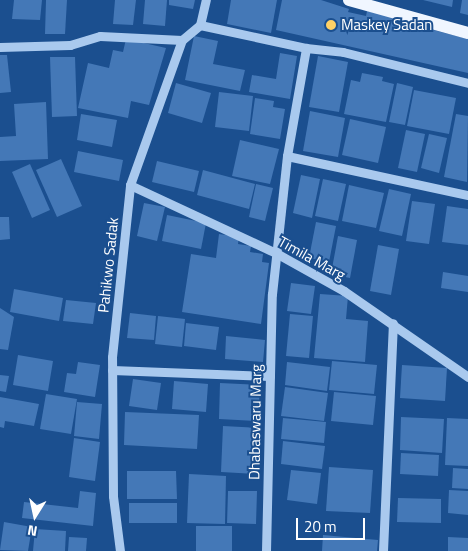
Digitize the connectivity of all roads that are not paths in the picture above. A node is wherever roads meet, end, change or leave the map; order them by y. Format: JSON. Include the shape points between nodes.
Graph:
{"nodes":[{"id":1,"x":206,"y":0,"type":"edge"},
{"id":2,"x":349,"y":0,"type":"edge"},
{"id":3,"x":200,"y":25,"type":"junction"},
{"id":4,"x":468,"y":33,"type":"edge"},
{"id":5,"x":182,"y":40,"type":"junction"},
{"id":6,"x":0,"y":47,"type":"edge"},
{"id":7,"x":306,"y":48,"type":"junction"},
{"id":8,"x":468,"y":83,"type":"edge"},
{"id":9,"x":287,"y":156,"type":"junction"},
{"id":10,"x":130,"y":185,"type":"junction"},
{"id":11,"x":468,"y":195,"type":"edge"},
{"id":12,"x":276,"y":253,"type":"junction"},
{"id":13,"x":393,"y":323,"type":"junction"},
{"id":14,"x":112,"y":370,"type":"junction"},
{"id":15,"x":270,"y":376,"type":"junction"},
{"id":16,"x":468,"y":377,"type":"edge"},
{"id":17,"x":120,"y":551,"type":"edge"},
{"id":18,"x":266,"y":551,"type":"edge"},
{"id":19,"x":383,"y":551,"type":"edge"}],
"edges":[{"from":1,"to":3,"type":"street"},
{"from":2,"to":4,"type":"main road"},
{"from":3,"to":5,"type":"street"},
{"from":3,"to":7,"type":"street"},
{"from":5,"to":6,"type":"street","via":[[100,36],[70,45]]},
{"from":5,"to":10,"type":"street","name":"Pahikwo Sadak"},
{"from":7,"to":8,"type":"street","via":[[343,52]]},
{"from":7,"to":9,"type":"street","name":"Dhabaswaru Marg"},
{"from":9,"to":11,"type":"street"},
{"from":9,"to":12,"type":"street","name":"Dhabaswaru Marg"},
{"from":10,"to":12,"type":"street","name":"Timila Marg"},
{"from":10,"to":14,"type":"street","name":"Pahikwo Sadak"},
{"from":12,"to":13,"type":"street","name":"Timila Marg"},
{"from":12,"to":15,"type":"street","name":"Dhabaswaru Marg"},
{"from":13,"to":16,"type":"street","name":"Timila Marg"},
{"from":13,"to":19,"type":"street"},
{"from":14,"to":15,"type":"street"},
{"from":14,"to":17,"type":"street","name":"Pahikwo Sadak","via":[[113,496]]},
{"from":15,"to":18,"type":"street","name":"Dhabaswaru Marg"}]}
